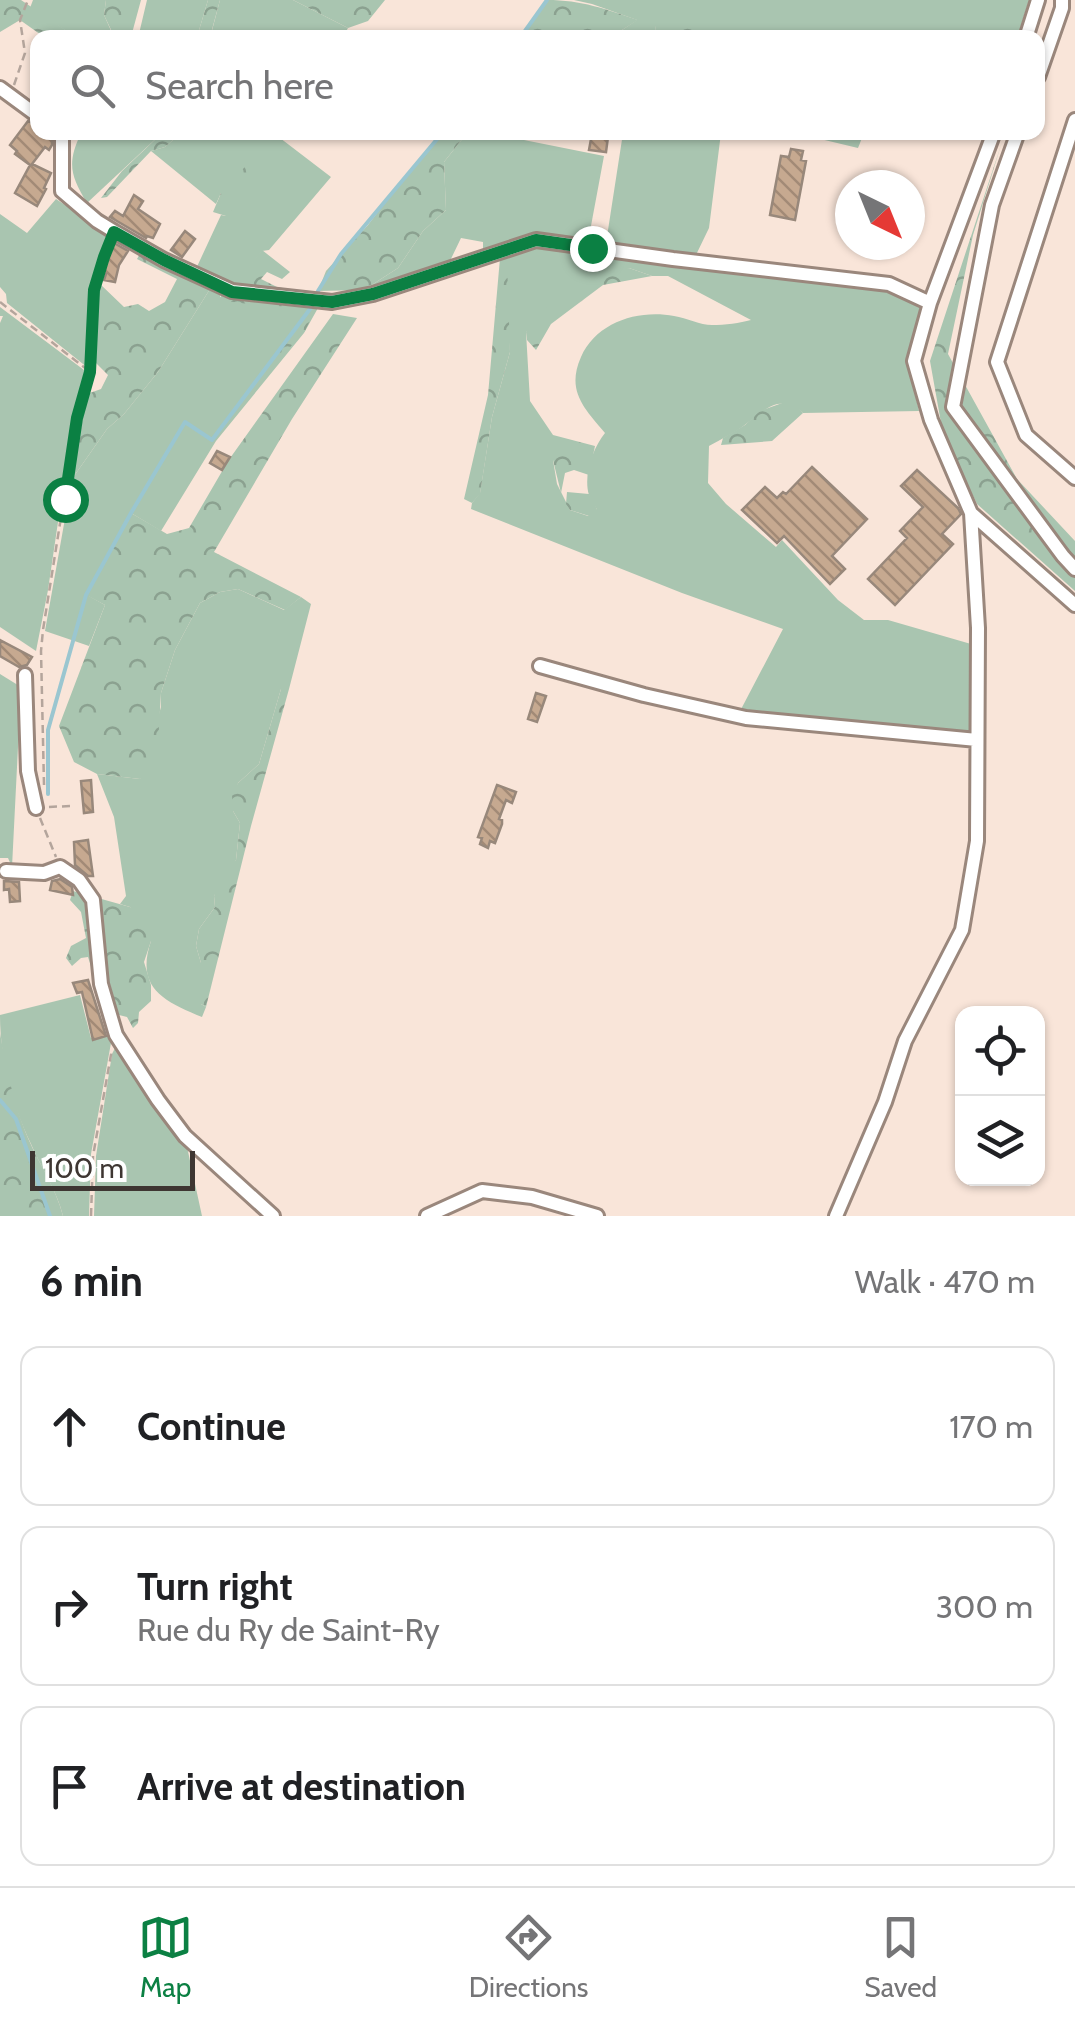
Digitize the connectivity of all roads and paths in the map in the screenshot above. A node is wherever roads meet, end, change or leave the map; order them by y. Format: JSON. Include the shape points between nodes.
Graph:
{"nodes":[{"id":1,"x":28,"y":0,"type":"edge"},
{"id":2,"x":1038,"y":0,"type":"edge"},
{"id":3,"x":1062,"y":0,"type":"edge"},
{"id":4,"x":1029,"y":30,"type":"edge"},
{"id":5,"x":1045,"y":57,"type":"edge"},
{"id":6,"x":5,"y":92,"type":"edge"},
{"id":7,"x":30,"y":110,"type":"edge"},
{"id":8,"x":1075,"y":120,"type":"edge"},
{"id":9,"x":62,"y":140,"type":"edge"},
{"id":10,"x":991,"y":140,"type":"edge"},
{"id":11,"x":1015,"y":140,"type":"edge"},
{"id":12,"x":114,"y":232,"type":"junction"},
{"id":13,"x":0,"y":302,"type":"edge"},
{"id":14,"x":930,"y":303,"type":"junction"},
{"id":15,"x":90,"y":372,"type":"junction"},
{"id":16,"x":1075,"y":478,"type":"edge"},
{"id":17,"x":971,"y":512,"type":"junction"},
{"id":18,"x":1075,"y":569,"type":"edge"},
{"id":19,"x":1075,"y":604,"type":"edge"},
{"id":20,"x":540,"y":666,"type":"dead end"},
{"id":21,"x":25,"y":674,"type":"dead end"},
{"id":22,"x":977,"y":740,"type":"junction"},
{"id":23,"x":70,"y":806,"type":"dead end"},
{"id":24,"x":41,"y":808,"type":"junction"},
{"id":25,"x":60,"y":868,"type":"junction"},
{"id":26,"x":6,"y":871,"type":"dead end"},
{"id":27,"x":116,"y":1035,"type":"junction"},
{"id":28,"x":91,"y":1216,"type":"edge"},
{"id":29,"x":273,"y":1216,"type":"edge"},
{"id":30,"x":428,"y":1216,"type":"edge"},
{"id":31,"x":597,"y":1216,"type":"edge"},
{"id":32,"x":836,"y":1216,"type":"edge"}],
"edges":[{"from":1,"to":6,"type":"path","via":[[20,20],[25,53]]},
{"from":2,"to":4,"type":"street"},
{"from":3,"to":5,"type":"street"},
{"from":6,"to":7,"type":"street"},
{"from":8,"to":16,"type":"street","via":[[997,362],[1026,434]]},
{"from":9,"to":12,"type":"street","via":[[62,191]]},
{"from":10,"to":14,"type":"street"},
{"from":11,"to":18,"type":"street","via":[[992,205],[952,407]]},
{"from":12,"to":14,"type":"street","via":[[232,292],[332,302],[536,240],[888,284]]},
{"from":12,"to":15,"type":"path","via":[[94,290]]},
{"from":13,"to":15,"type":"path"},
{"from":14,"to":17,"type":"street","via":[[914,361]]},
{"from":15,"to":24,"type":"path","via":[[41,651]]},
{"from":17,"to":19,"type":"street"},
{"from":17,"to":22,"type":"street"},
{"from":20,"to":22,"type":"street","via":[[746,718]]},
{"from":21,"to":24,"type":"street","via":[[28,771]]},
{"from":22,"to":32,"type":"street","via":[[976,841],[962,930],[905,1041]]},
{"from":23,"to":24,"type":"path"},
{"from":24,"to":25,"type":"path"},
{"from":25,"to":26,"type":"street"},
{"from":25,"to":27,"type":"street","via":[[93,900],[101,984]]},
{"from":27,"to":28,"type":"path","via":[[93,1156]]},
{"from":27,"to":29,"type":"street","via":[[185,1136]]},
{"from":30,"to":31,"type":"street","via":[[482,1191]]}]}
